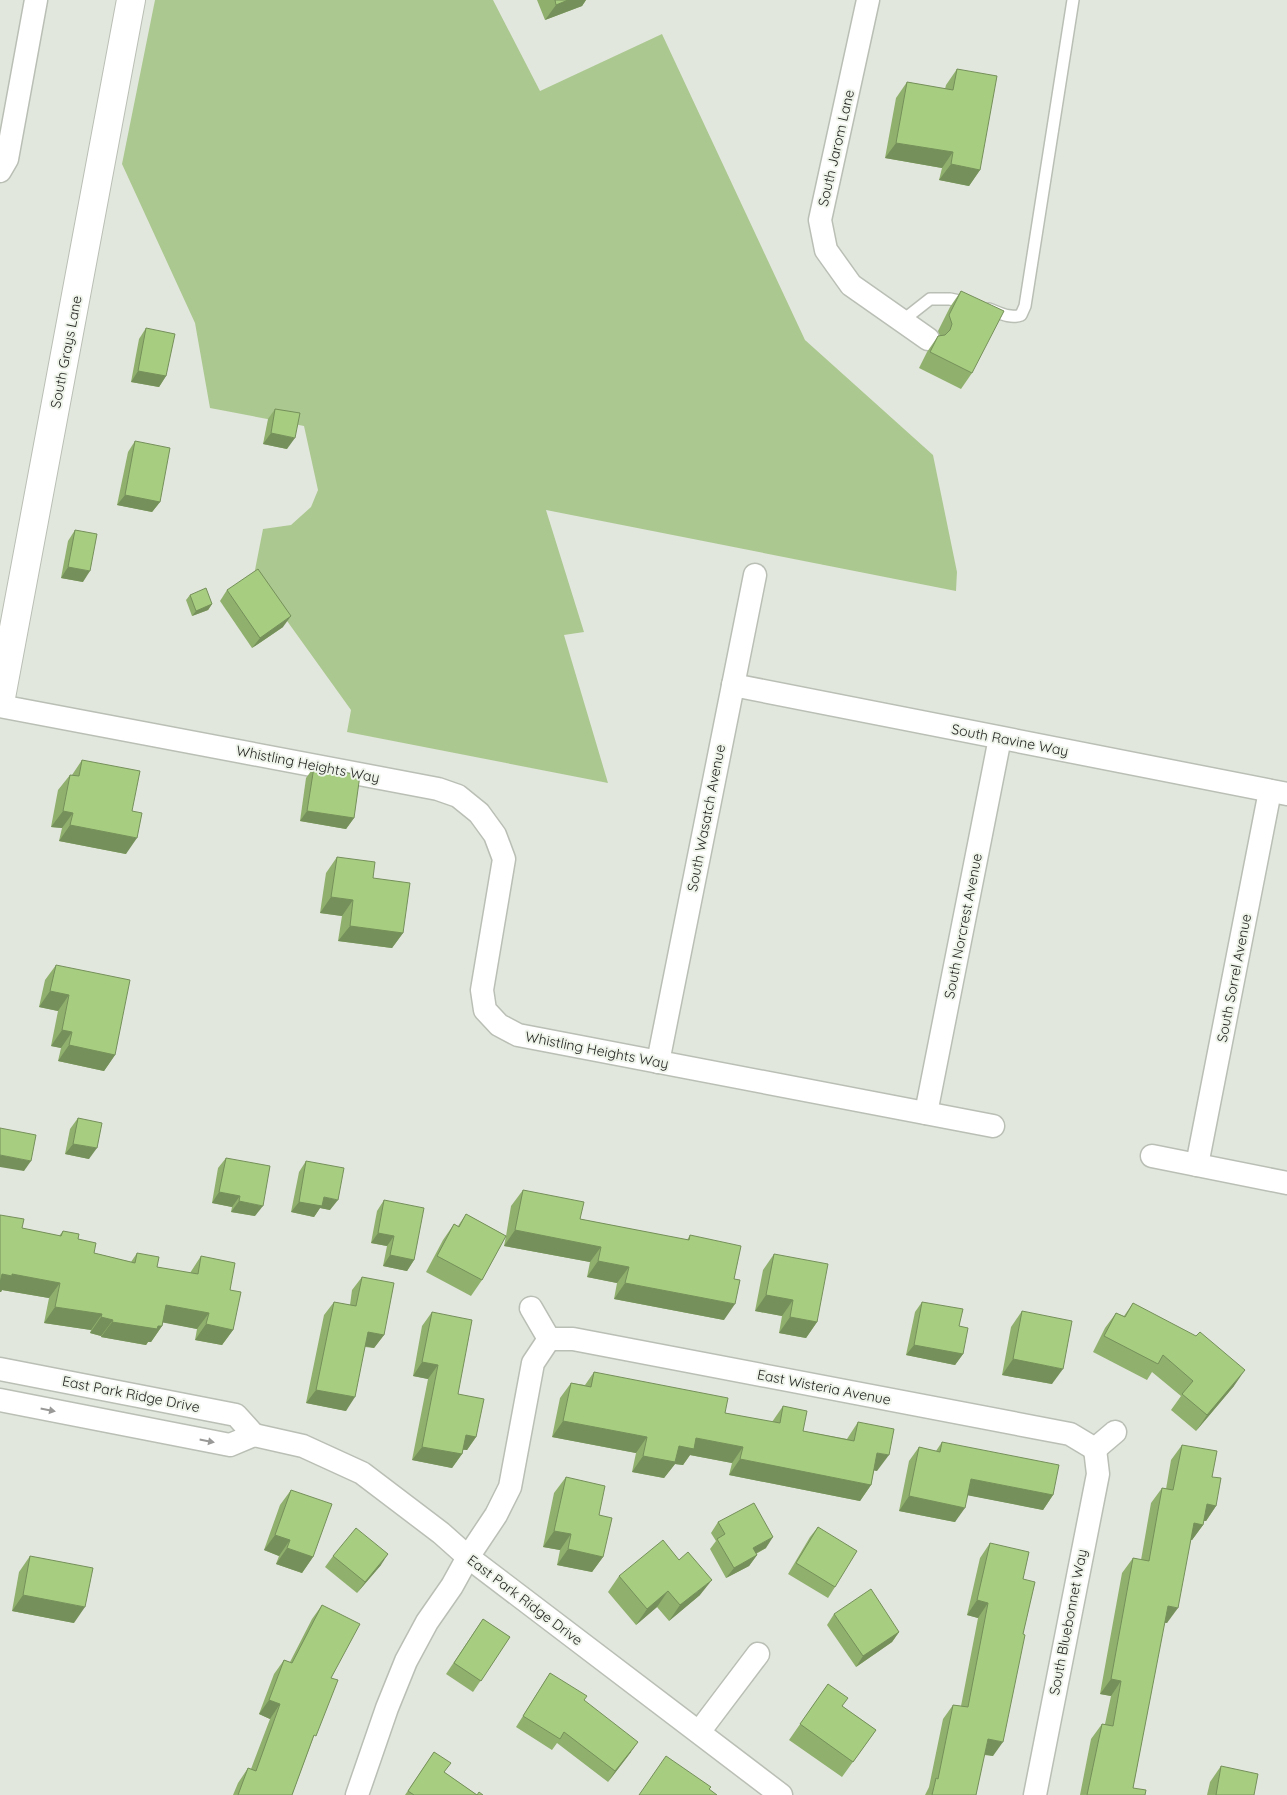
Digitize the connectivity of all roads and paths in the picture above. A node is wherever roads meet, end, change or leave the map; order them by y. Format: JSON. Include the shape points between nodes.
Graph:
{"nodes":[{"id":1,"x":36,"y":0,"type":"edge"},
{"id":2,"x":131,"y":0,"type":"edge"},
{"id":3,"x":868,"y":0,"type":"edge"},
{"id":4,"x":1073,"y":0,"type":"edge"},
{"id":5,"x":0,"y":171,"type":"edge"},
{"id":6,"x":902,"y":321,"type":"junction"},
{"id":7,"x":928,"y":339,"type":"dead end"},
{"id":8,"x":755,"y":574,"type":"dead end"},
{"id":9,"x":4,"y":663,"type":"edge"},
{"id":10,"x":733,"y":685,"type":"junction"},
{"id":11,"x":0,"y":705,"type":"edge"},
{"id":12,"x":1000,"y":738,"type":"junction"},
{"id":13,"x":1279,"y":792,"type":"edge"},
{"id":14,"x":658,"y":1062,"type":"junction"},
{"id":15,"x":926,"y":1114,"type":"junction"},
{"id":16,"x":993,"y":1126,"type":"dead end"},
{"id":17,"x":1152,"y":1156,"type":"dead end"},
{"id":18,"x":1197,"y":1165,"type":"junction"},
{"id":19,"x":1287,"y":1183,"type":"edge"},
{"id":20,"x":531,"y":1308,"type":"dead end"},
{"id":21,"x":549,"y":1339,"type":"junction"},
{"id":22,"x":0,"y":1369,"type":"edge"},
{"id":23,"x":0,"y":1400,"type":"edge"},
{"id":24,"x":1115,"y":1432,"type":"dead end"},
{"id":25,"x":254,"y":1435,"type":"junction"},
{"id":26,"x":1096,"y":1449,"type":"junction"},
{"id":27,"x":468,"y":1557,"type":"junction"},
{"id":28,"x":758,"y":1654,"type":"dead end"},
{"id":29,"x":699,"y":1732,"type":"junction"},
{"id":30,"x":357,"y":1795,"type":"edge"},
{"id":31,"x":781,"y":1795,"type":"edge"},
{"id":32,"x":1035,"y":1795,"type":"edge"}],
"edges":[{"from":1,"to":5,"type":"street","via":[[7,159]]},
{"from":2,"to":9,"type":"street","name":"South Grays Lane"},
{"from":3,"to":6,"type":"street","name":"South Jarom Lane","via":[[820,220],[826,250],[851,285]]},
{"from":4,"to":6,"type":"lane","via":[[1028,290],[1021,315],[1011,317],[967,302],[930,299]]},
{"from":6,"to":7,"type":"street","name":"South Jarom Lane"},
{"from":8,"to":10,"type":"street","name":"South Wasatch Avenue"},
{"from":9,"to":11,"type":"street","name":"South Grays Lane"},
{"from":10,"to":12,"type":"street","name":"South Ravine Way"},
{"from":10,"to":14,"type":"street","name":"South Wasatch Avenue"},
{"from":11,"to":14,"type":"street","name":"Whistling Heights Way","via":[[438,789],[458,796],[479,813],[496,835],[504,858],[484,966],[482,990],[485,1010],[499,1025],[518,1035]]},
{"from":12,"to":13,"type":"street","name":"South Ravine Way"},
{"from":12,"to":15,"type":"street","name":"South Norcrest Avenue"},
{"from":13,"to":18,"type":"street","name":"South Sorrel Avenue"},
{"from":14,"to":15,"type":"street","name":"Whistling Heights Way"},
{"from":15,"to":16,"type":"street","name":"Whistling Heights Way"},
{"from":17,"to":18,"type":"street"},
{"from":18,"to":19,"type":"street"},
{"from":20,"to":21,"type":"street"},
{"from":21,"to":26,"type":"street","name":"East Wisteria Avenue","via":[[573,1339],[1070,1434]]},
{"from":21,"to":27,"type":"street","via":[[533,1363],[510,1487]]},
{"from":22,"to":25,"type":"street","name":"East Park Ridge Drive","via":[[236,1415]]},
{"from":23,"to":25,"type":"street","one_way":true,"via":[[230,1445]]},
{"from":24,"to":26,"type":"street"},
{"from":25,"to":27,"type":"street","name":"East Park Ridge Drive","via":[[303,1446],[362,1472]]},
{"from":26,"to":32,"type":"street","name":"South Bluebonnet Way","via":[[1098,1474]]},
{"from":27,"to":29,"type":"street","name":"East Park Ridge Drive"},
{"from":27,"to":30,"type":"street","via":[[406,1661],[386,1708]]},
{"from":28,"to":29,"type":"street"},
{"from":29,"to":31,"type":"street","name":"East Park Ridge Drive"}]}
